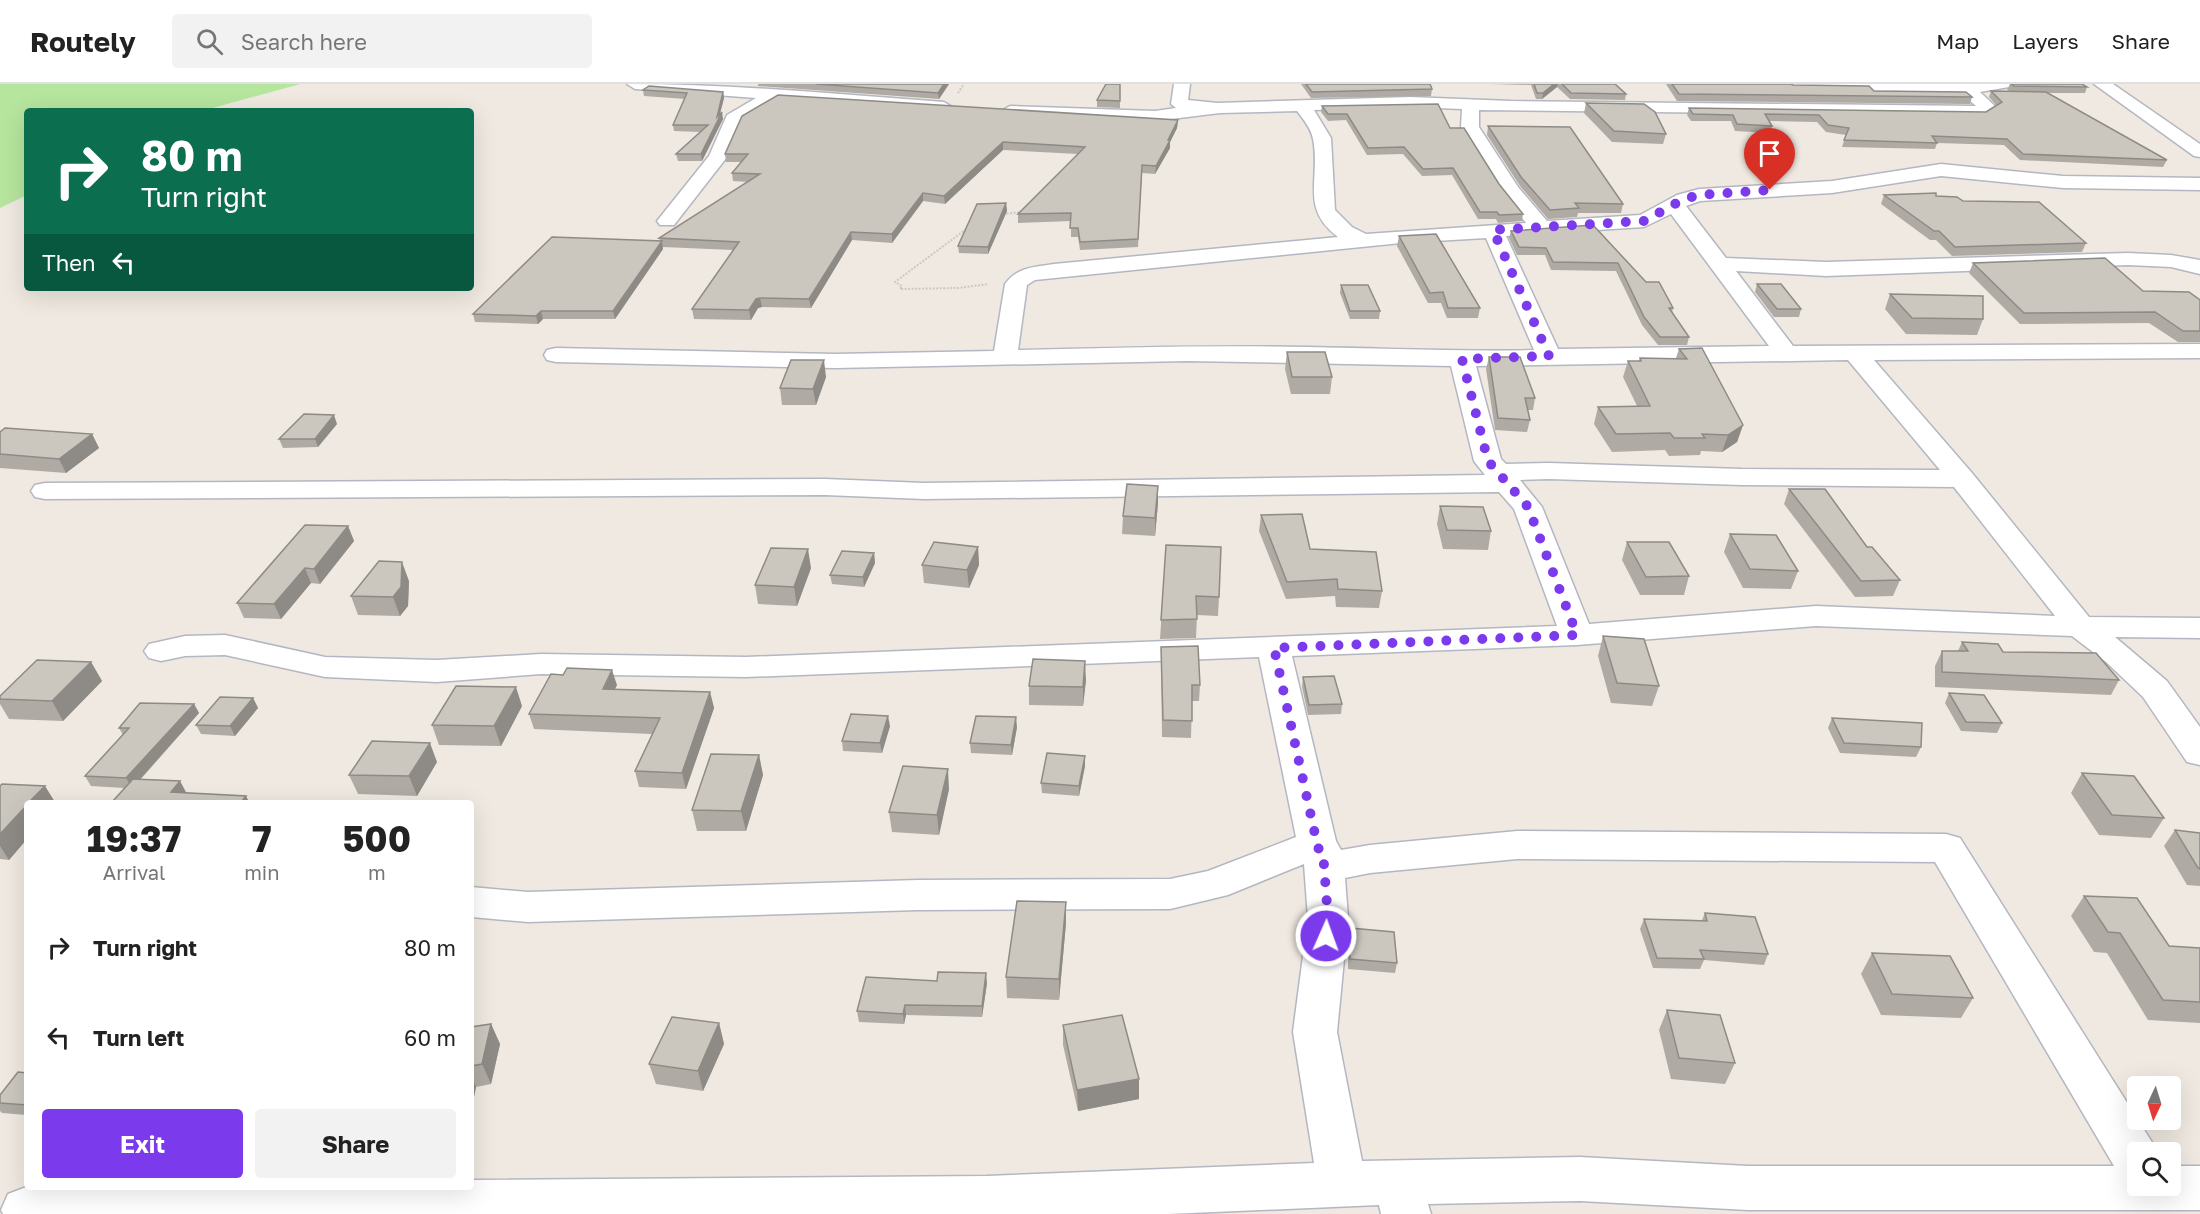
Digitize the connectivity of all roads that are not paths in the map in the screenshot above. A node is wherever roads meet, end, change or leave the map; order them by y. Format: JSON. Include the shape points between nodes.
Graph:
{"nodes":[{"id":1,"x":635,"y":84,"type":"edge"},
{"id":2,"x":897,"y":84,"type":"edge"},
{"id":3,"x":1182,"y":84,"type":"edge"},
{"id":4,"x":1791,"y":84,"type":"edge"},
{"id":5,"x":2003,"y":84,"type":"edge"},
{"id":6,"x":2102,"y":84,"type":"edge"},
{"id":7,"x":1809,"y":85,"type":"edge"},
{"id":8,"x":1340,"y":86,"type":"edge"},
{"id":9,"x":1971,"y":87,"type":"junction"},
{"id":10,"x":1252,"y":89,"type":"dead end"},
{"id":11,"x":1717,"y":92,"type":"edge"},
{"id":12,"x":775,"y":94,"type":"junction"},
{"id":13,"x":1479,"y":100,"type":"junction"},
{"id":14,"x":882,"y":101,"type":"junction"},
{"id":15,"x":1350,"y":104,"type":"junction"},
{"id":16,"x":1303,"y":106,"type":"junction"},
{"id":17,"x":1261,"y":107,"type":"junction"},
{"id":18,"x":961,"y":108,"type":"edge"},
{"id":19,"x":1729,"y":108,"type":"junction"},
{"id":20,"x":1174,"y":109,"type":"junction"},
{"id":21,"x":1806,"y":109,"type":"junction"},
{"id":22,"x":990,"y":110,"type":"edge"},
{"id":23,"x":2200,"y":152,"type":"edge"},
{"id":24,"x":2200,"y":184,"type":"edge"},
{"id":25,"x":1674,"y":204,"type":"junction"},
{"id":26,"x":667,"y":221,"type":"dead end"},
{"id":27,"x":1540,"y":226,"type":"junction"},
{"id":28,"x":1493,"y":230,"type":"junction"},
{"id":29,"x":1365,"y":242,"type":"junction"},
{"id":30,"x":1718,"y":264,"type":"junction"},
{"id":31,"x":2200,"y":267,"type":"edge"},
{"id":32,"x":2200,"y":351,"type":"edge"},
{"id":33,"x":2168,"y":352,"type":"junction"},
{"id":34,"x":1786,"y":353,"type":"junction"},
{"id":35,"x":1856,"y":354,"type":"junction"},
{"id":36,"x":556,"y":355,"type":"dead end"},
{"id":37,"x":1549,"y":356,"type":"junction"},
{"id":38,"x":1005,"y":359,"type":"junction"},
{"id":39,"x":1462,"y":359,"type":"junction"},
{"id":40,"x":2200,"y":375,"type":"edge"},
{"id":41,"x":1503,"y":478,"type":"junction"},
{"id":42,"x":1962,"y":479,"type":"junction"},
{"id":43,"x":45,"y":491,"type":"dead end"},
{"id":44,"x":2080,"y":627,"type":"junction"},
{"id":45,"x":2200,"y":628,"type":"edge"},
{"id":46,"x":1577,"y":635,"type":"junction"},
{"id":47,"x":1274,"y":648,"type":"junction"},
{"id":48,"x":161,"y":651,"type":"dead end"},
{"id":49,"x":2200,"y":753,"type":"edge"},
{"id":50,"x":1322,"y":858,"type":"junction"},
{"id":51,"x":474,"y":902,"type":"edge"},
{"id":52,"x":2136,"y":1142,"type":"edge"},
{"id":53,"x":2127,"y":1182,"type":"edge"},
{"id":54,"x":1343,"y":1186,"type":"junction"},
{"id":55,"x":1402,"y":1198,"type":"edge"},
{"id":56,"x":26,"y":1210,"type":"dead end"}],
"edges":[{"from":1,"to":12,"type":"street"},
{"from":2,"to":14,"type":"street"},
{"from":3,"to":20,"type":"street"},
{"from":4,"to":7,"type":"street"},
{"from":5,"to":9,"type":"street"},
{"from":6,"to":23,"type":"street"},
{"from":7,"to":9,"type":"street"},
{"from":7,"to":21,"type":"street","via":[[1799,90]]},
{"from":8,"to":15,"type":"street"},
{"from":9,"to":21,"type":"street","via":[[1966,89],[1967,93],[1988,110]]},
{"from":10,"to":17,"type":"street","via":[[1253,98]]},
{"from":11,"to":19,"type":"street"},
{"from":12,"to":14,"type":"street"},
{"from":12,"to":26,"type":"street","via":[[733,119],[718,157]]},
{"from":13,"to":15,"type":"street","via":[[1408,94]]},
{"from":13,"to":19,"type":"street"},
{"from":13,"to":27,"type":"street","via":[[1470,127],[1510,190]]},
{"from":14,"to":18,"type":"street"},
{"from":15,"to":16,"type":"street"},
{"from":16,"to":17,"type":"street"},
{"from":16,"to":29,"type":"street","via":[[1321,135],[1321,188],[1332,223]]},
{"from":17,"to":20,"type":"street"},
{"from":19,"to":21,"type":"street"},
{"from":20,"to":22,"type":"street"},
{"from":24,"to":25,"type":"street","via":[[2063,182],[1941,171],[1832,187],[1718,192]]},
{"from":25,"to":27,"type":"street","via":[[1644,221]]},
{"from":25,"to":30,"type":"street"},
{"from":27,"to":28,"type":"street"},
{"from":28,"to":29,"type":"street"},
{"from":28,"to":37,"type":"street"},
{"from":29,"to":38,"type":"street","via":[[1031,274],[1016,284]]},
{"from":30,"to":31,"type":"street","via":[[1826,269],[2128,259]]},
{"from":30,"to":34,"type":"street"},
{"from":32,"to":33,"type":"street"},
{"from":33,"to":35,"type":"street"},
{"from":33,"to":40,"type":"street"},
{"from":34,"to":35,"type":"street"},
{"from":34,"to":37,"type":"street"},
{"from":35,"to":42,"type":"street"},
{"from":36,"to":38,"type":"street","via":[[835,361]]},
{"from":37,"to":39,"type":"street"},
{"from":38,"to":39,"type":"street","via":[[1270,354]]},
{"from":39,"to":41,"type":"street","via":[[1488,461]]},
{"from":41,"to":42,"type":"street","via":[[1549,471]]},
{"from":41,"to":43,"type":"street","via":[[924,490],[801,487]]},
{"from":41,"to":46,"type":"street","via":[[1528,507]]},
{"from":42,"to":44,"type":"street"},
{"from":44,"to":45,"type":"street"},
{"from":44,"to":46,"type":"street","via":[[1816,616]]},
{"from":44,"to":49,"type":"street","via":[[2155,689]]},
{"from":46,"to":47,"type":"street"},
{"from":47,"to":48,"type":"street","via":[[757,667],[542,664],[437,670],[326,667],[225,645]]},
{"from":47,"to":50,"type":"street"},
{"from":50,"to":51,"type":"street","via":[[1307,848],[1214,884],[1170,894],[918,895],[528,907]]},
{"from":50,"to":52,"type":"street","via":[[1370,859],[1516,845],[1946,848]]},
{"from":50,"to":54,"type":"street","via":[[1328,918],[1315,1032]]},
{"from":53,"to":55,"type":"street","via":[[1748,1188],[1580,1179]]},
{"from":54,"to":55,"type":"street"},
{"from":54,"to":56,"type":"street","via":[[730,1203],[474,1203],[224,1192],[93,1196]]}]}
